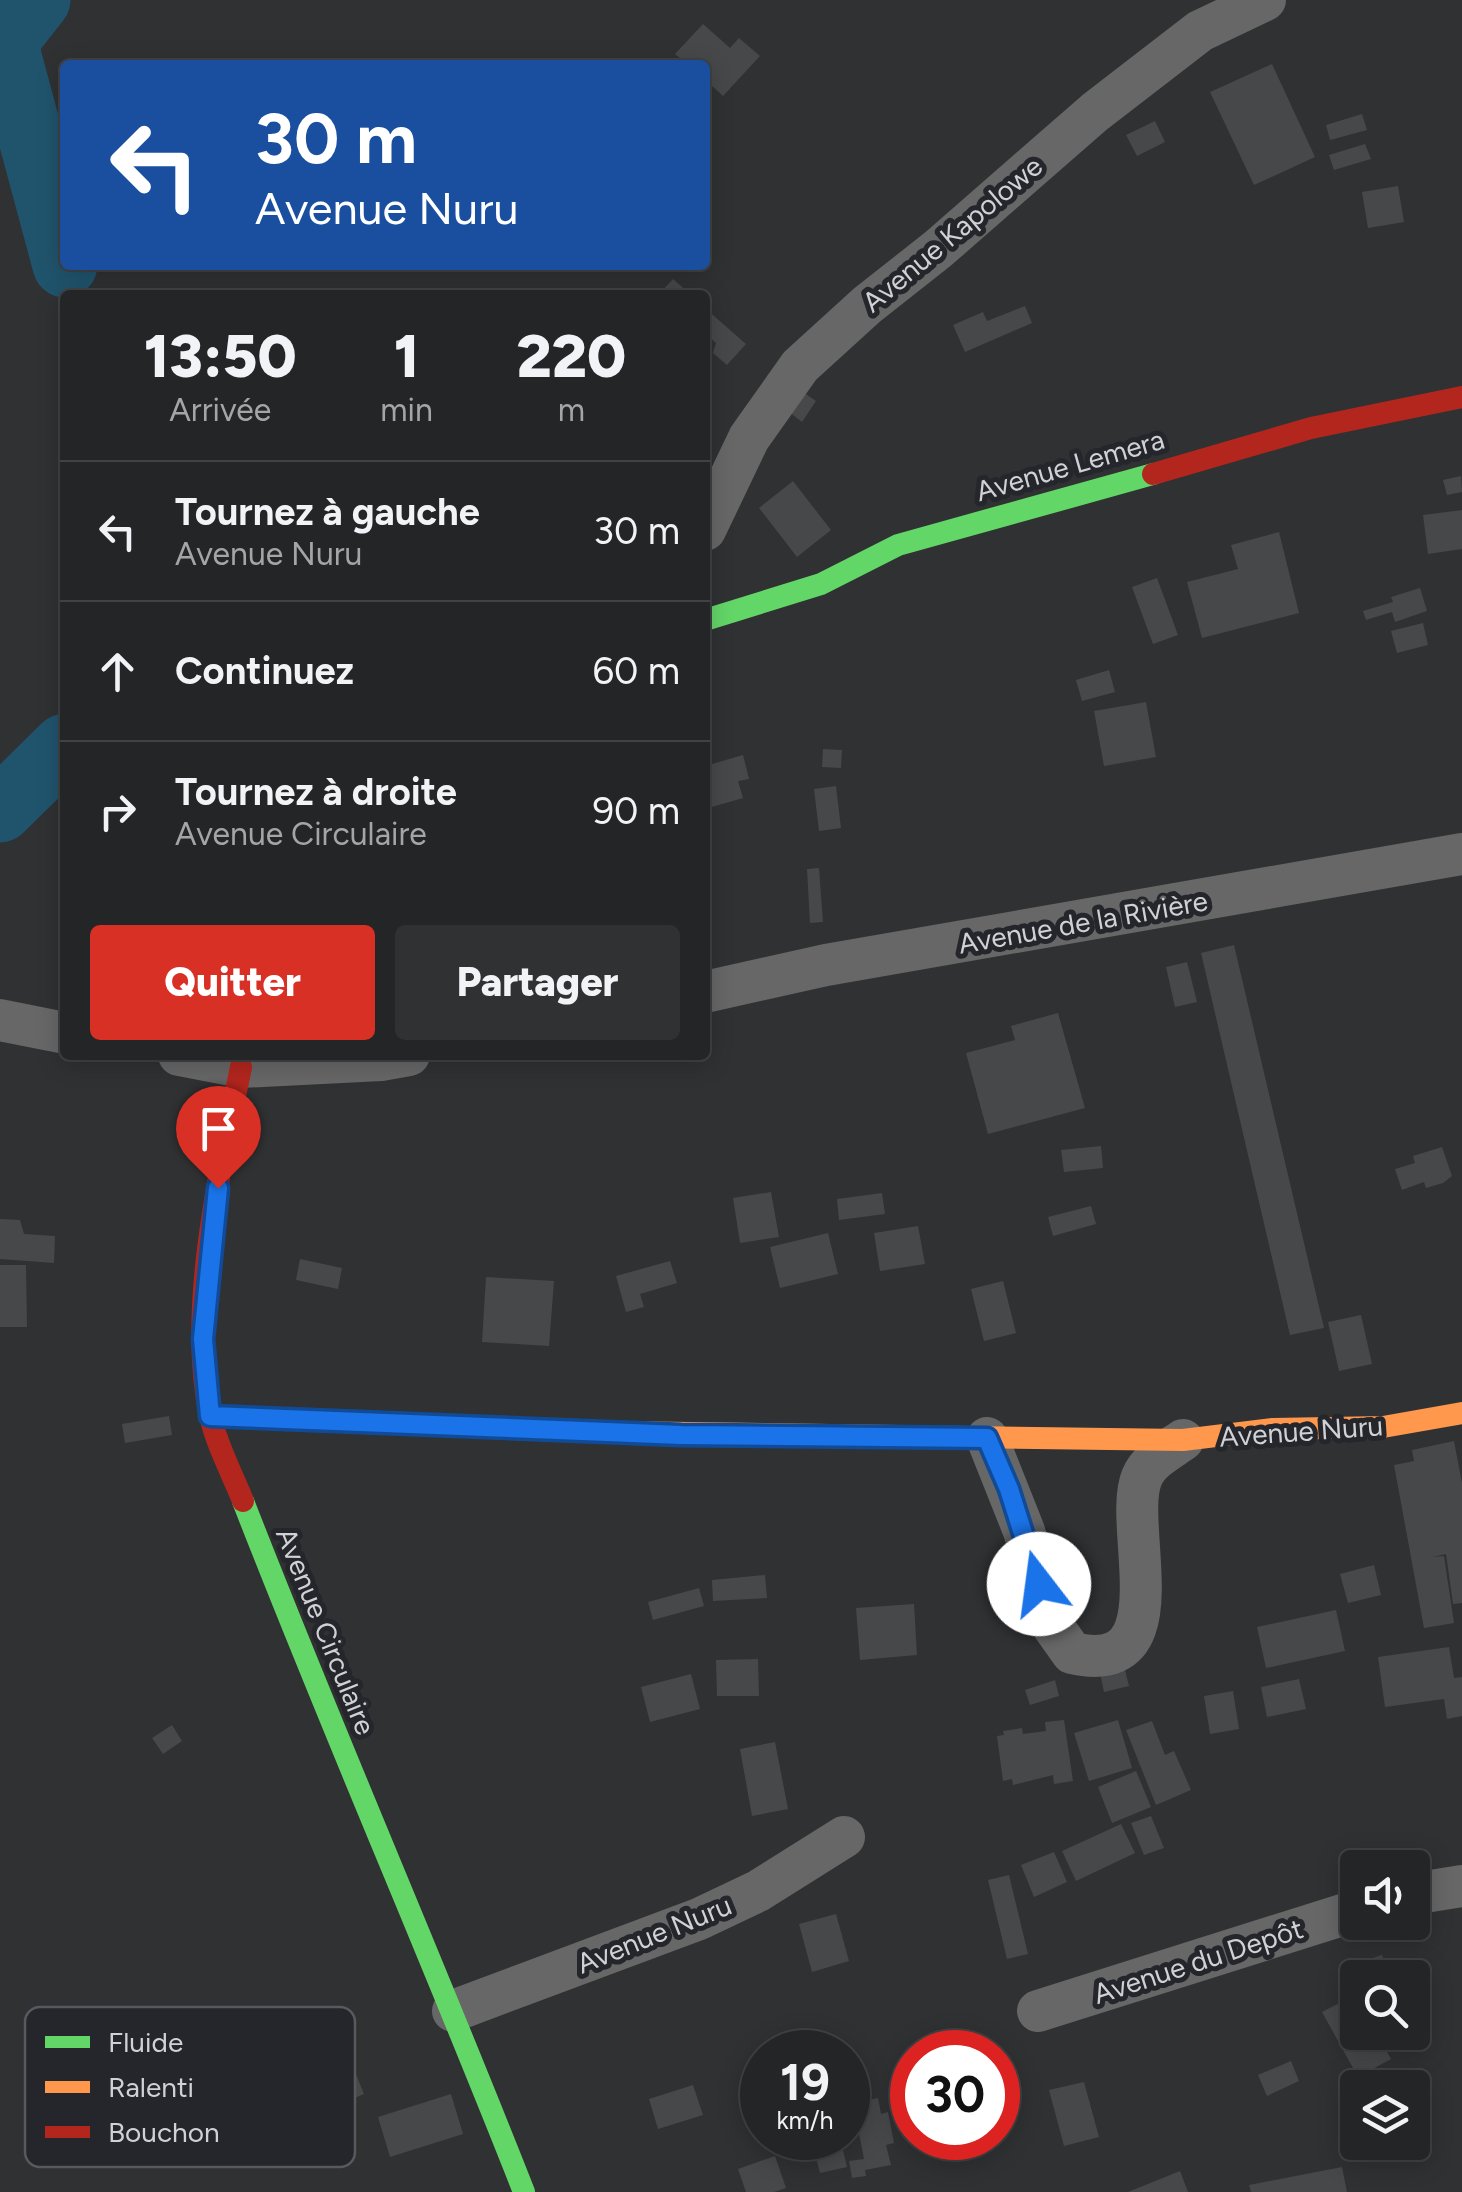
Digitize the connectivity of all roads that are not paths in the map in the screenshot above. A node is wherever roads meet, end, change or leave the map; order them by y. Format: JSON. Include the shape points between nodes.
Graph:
{"nodes":[{"id":1,"x":1265,"y":0,"type":"edge"},
{"id":2,"x":1462,"y":396,"type":"edge"},
{"id":3,"x":710,"y":520,"type":"edge"},
{"id":4,"x":710,"y":618,"type":"edge"},
{"id":5,"x":1462,"y":854,"type":"edge"},
{"id":6,"x":710,"y":991,"type":"edge"},
{"id":7,"x":0,"y":1020,"type":"edge"},
{"id":8,"x":60,"y":1032,"type":"edge"},
{"id":9,"x":205,"y":1060,"type":"edge"},
{"id":10,"x":381,"y":1060,"type":"edge"},
{"id":11,"x":241,"y":1067,"type":"junction"},
{"id":12,"x":1462,"y":1413,"type":"edge"},
{"id":13,"x":210,"y":1416,"type":"junction"},
{"id":14,"x":987,"y":1438,"type":"junction"},
{"id":15,"x":1183,"y":1440,"type":"junction"},
{"id":16,"x":844,"y":1837,"type":"dead end"},
{"id":17,"x":1462,"y":1886,"type":"edge"},
{"id":18,"x":1430,"y":1891,"type":"edge"},
{"id":19,"x":1340,"y":1916,"type":"edge"},
{"id":20,"x":453,"y":2011,"type":"junction"},
{"id":21,"x":1038,"y":2012,"type":"dead end"},
{"id":22,"x":524,"y":2192,"type":"edge"}],
"edges":[{"from":1,"to":3,"type":"street","name":"Avenue Kapolowe","via":[[1200,30],[1094,112],[800,366],[749,438]]},
{"from":2,"to":4,"type":"street","name":"Avenue Lemera","via":[[1311,428],[939,532],[821,584]]},
{"from":5,"to":6,"type":"street","name":"Avenue de la Rivière"},
{"from":7,"to":8,"type":"street"},
{"from":9,"to":11,"type":"street"},
{"from":10,"to":11,"type":"street"},
{"from":11,"to":13,"type":"street","name":"Avenue Circulaire","via":[[208,1263],[203,1339]]},
{"from":12,"to":15,"type":"street","name":"Avenue Nuru","via":[[1384,1427],[1273,1429]]},
{"from":13,"to":14,"type":"street","via":[[681,1435]]},
{"from":13,"to":20,"type":"street","name":"Avenue Circulaire","via":[[320,1703]]},
{"from":14,"to":15,"type":"street"},
{"from":14,"to":15,"type":"street","name":"Avenue Nuru","via":[[1024,1530],[1050,1622],[1072,1653],[1092,1658],[1114,1652],[1136,1630],[1141,1479]]},
{"from":16,"to":20,"type":"street","name":"Avenue Nuru","via":[[699,1919]]},
{"from":17,"to":18,"type":"street"},
{"from":19,"to":21,"type":"street","name":"Avenue du Depôt"},
{"from":20,"to":22,"type":"street","name":"Avenue Circulaire"}]}
